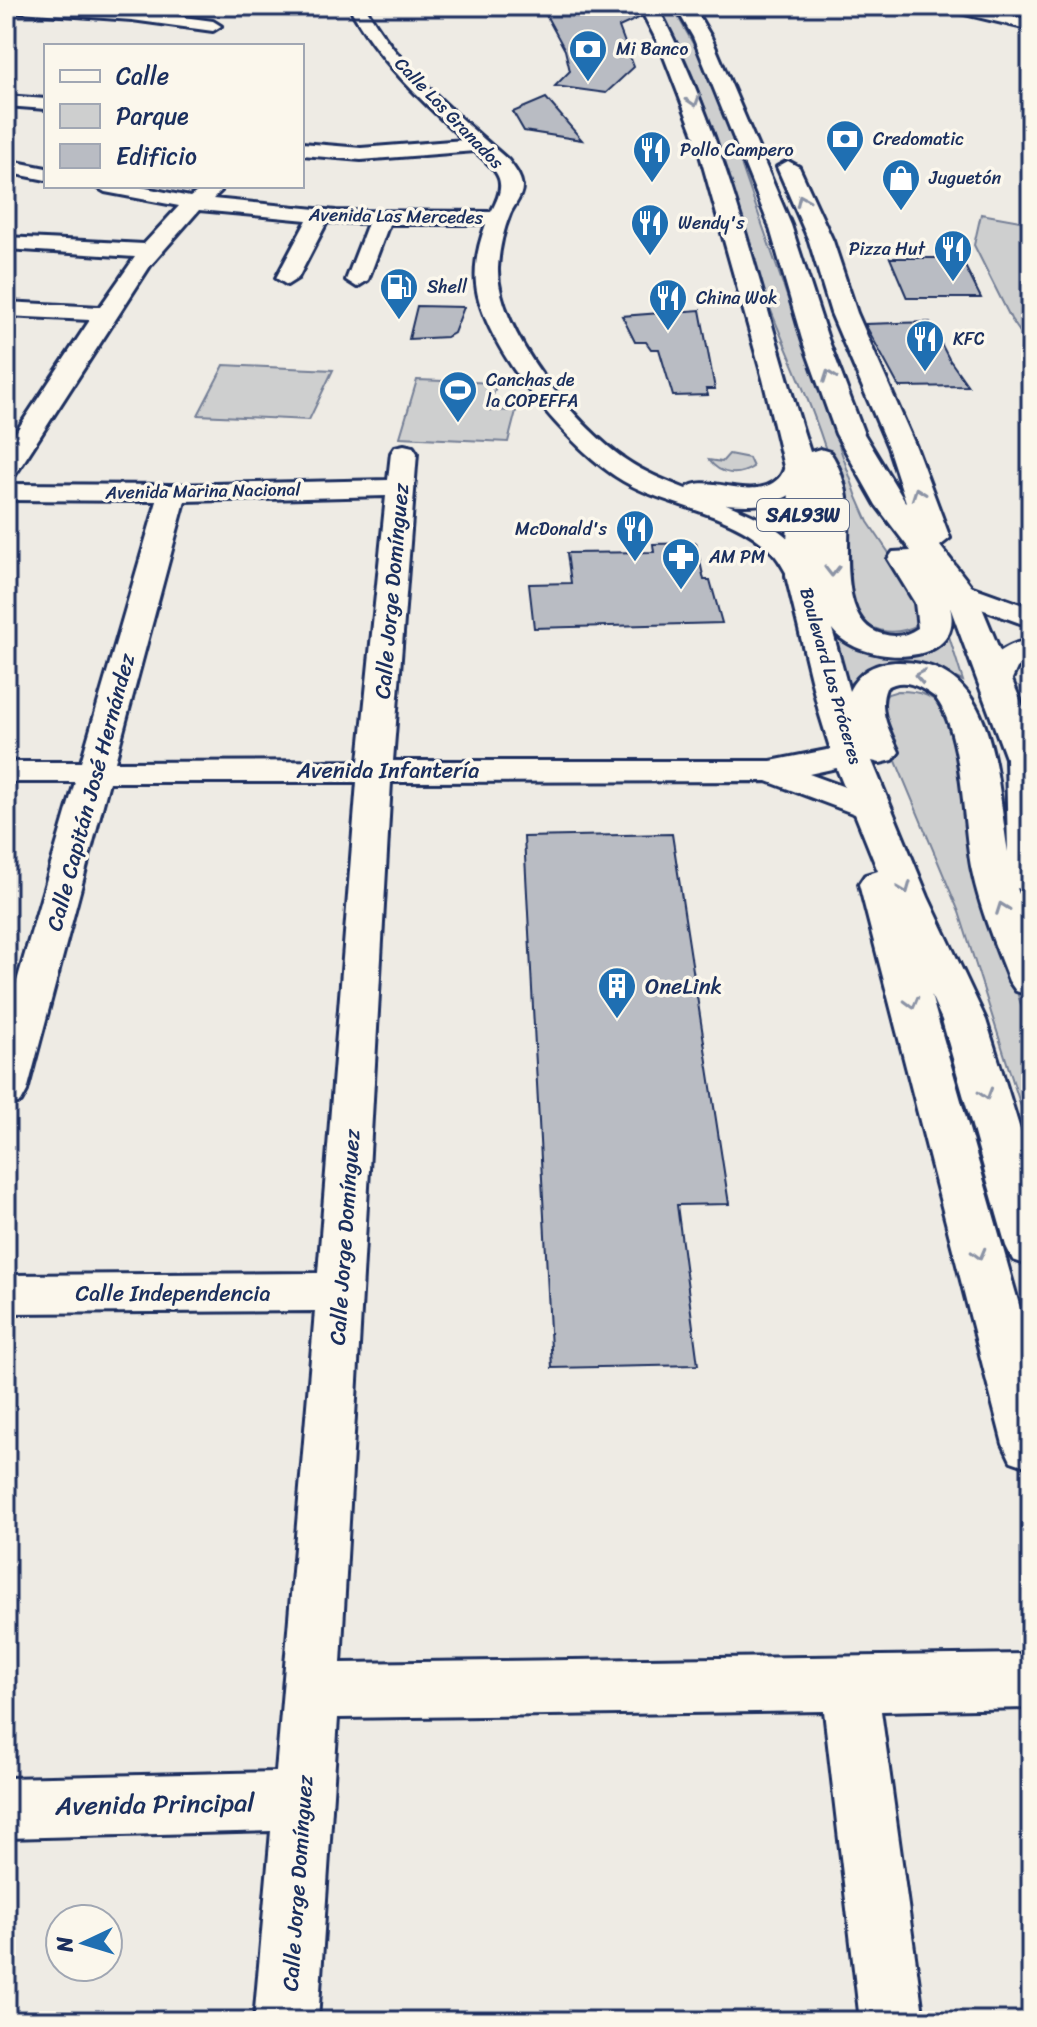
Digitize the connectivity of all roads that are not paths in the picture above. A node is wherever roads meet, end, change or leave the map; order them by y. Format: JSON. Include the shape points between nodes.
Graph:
{"nodes":[{"id":1,"x":6,"y":6,"type":"edge"},
{"id":2,"x":357,"y":6,"type":"edge"},
{"id":3,"x":648,"y":6,"type":"edge"},
{"id":4,"x":684,"y":6,"type":"edge"},
{"id":5,"x":950,"y":6,"type":"edge"},
{"id":6,"x":64,"y":8,"type":"edge"},
{"id":7,"x":213,"y":21,"type":"edge"},
{"id":8,"x":34,"y":22,"type":"dead end"},
{"id":9,"x":1031,"y":25,"type":"edge"},
{"id":10,"x":6,"y":101,"type":"edge"},
{"id":11,"x":44,"y":104,"type":"edge"},
{"id":12,"x":777,"y":144,"type":"dead end"},
{"id":13,"x":479,"y":145,"type":"junction"},
{"id":14,"x":304,"y":149,"type":"edge"},
{"id":15,"x":6,"y":166,"type":"edge"},
{"id":16,"x":44,"y":174,"type":"edge"},
{"id":17,"x":115,"y":188,"type":"edge"},
{"id":18,"x":217,"y":188,"type":"edge"},
{"id":19,"x":192,"y":203,"type":"junction"},
{"id":20,"x":320,"y":216,"type":"junction"},
{"id":21,"x":381,"y":217,"type":"junction"},
{"id":22,"x":498,"y":218,"type":"junction"},
{"id":23,"x":821,"y":241,"type":"junction"},
{"id":24,"x":6,"y":243,"type":"edge"},
{"id":25,"x":150,"y":251,"type":"junction"},
{"id":26,"x":794,"y":264,"type":"junction"},
{"id":27,"x":287,"y":278,"type":"dead end"},
{"id":28,"x":357,"y":280,"type":"dead end"},
{"id":29,"x":6,"y":309,"type":"edge"},
{"id":30,"x":106,"y":314,"type":"junction"},
{"id":31,"x":773,"y":367,"type":"junction"},
{"id":32,"x":552,"y":400,"type":"junction"},
{"id":33,"x":850,"y":434,"type":"junction"},
{"id":34,"x":404,"y":453,"type":"dead end"},
{"id":35,"x":799,"y":460,"type":"junction"},
{"id":36,"x":6,"y":473,"type":"edge"},
{"id":37,"x":400,"y":488,"type":"junction"},
{"id":38,"x":173,"y":493,"type":"junction"},
{"id":39,"x":802,"y":576,"type":"junction"},
{"id":40,"x":959,"y":591,"type":"junction"},
{"id":41,"x":1031,"y":618,"type":"edge"},
{"id":42,"x":1031,"y":648,"type":"edge"},
{"id":43,"x":997,"y":681,"type":"junction"},
{"id":44,"x":1028,"y":765,"type":"edge"},
{"id":45,"x":95,"y":770,"type":"junction"},
{"id":46,"x":375,"y":770,"type":"junction"},
{"id":47,"x":771,"y":771,"type":"junction"},
{"id":48,"x":6,"y":772,"type":"edge"},
{"id":49,"x":856,"y":775,"type":"junction"},
{"id":50,"x":1031,"y":879,"type":"edge"},
{"id":51,"x":1031,"y":981,"type":"edge"},
{"id":52,"x":20,"y":997,"type":"edge"},
{"id":53,"x":964,"y":1020,"type":"junction"},
{"id":54,"x":6,"y":1091,"type":"edge"},
{"id":55,"x":1031,"y":1246,"type":"edge"},
{"id":56,"x":341,"y":1292,"type":"junction"},
{"id":57,"x":6,"y":1294,"type":"edge"},
{"id":58,"x":1031,"y":1444,"type":"edge"},
{"id":59,"x":1031,"y":1681,"type":"edge"},
{"id":60,"x":849,"y":1684,"type":"junction"},
{"id":61,"x":312,"y":1691,"type":"junction"},
{"id":62,"x":303,"y":1801,"type":"junction"},
{"id":63,"x":6,"y":1808,"type":"edge"},
{"id":64,"x":286,"y":2021,"type":"edge"},
{"id":65,"x":892,"y":2021,"type":"edge"}],
"edges":[{"from":1,"to":6,"type":"street"},
{"from":2,"to":13,"type":"street","name":"Calle Los Granados","via":[[369,28]]},
{"from":3,"to":31,"type":"highway","name":"Boulevard Los Próceres","number":"SAL93W","one_way":true,"via":[[687,83]]},
{"from":4,"to":26,"type":"highway","via":[[742,129]]},
{"from":5,"to":9,"type":"street"},
{"from":6,"to":7,"type":"street"},
{"from":6,"to":8,"type":"street"},
{"from":10,"to":11,"type":"street"},
{"from":23,"to":12,"type":"highway","one_way":true},
{"from":13,"to":14,"type":"street","via":[[361,154]]},
{"from":13,"to":22,"type":"street","name":"Calle Los Granados","via":[[510,177],[512,190]]},
{"from":15,"to":16,"type":"street"},
{"from":17,"to":19,"type":"street","name":"Avenida Las Mercedes"},
{"from":18,"to":19,"type":"street"},
{"from":19,"to":20,"type":"street","name":"Avenida Las Mercedes"},
{"from":19,"to":25,"type":"street"},
{"from":20,"to":21,"type":"street","name":"Avenida Las Mercedes"},
{"from":20,"to":27,"type":"street"},
{"from":21,"to":22,"type":"street","name":"Avenida Las Mercedes"},
{"from":21,"to":28,"type":"street"},
{"from":22,"to":32,"type":"street","name":"Calle Los Granados","via":[[487,273],[489,295],[513,345]]},
{"from":23,"to":26,"type":"highway"},
{"from":40,"to":23,"type":"highway","one_way":true,"via":[[844,313]]},
{"from":24,"to":25,"type":"street"},
{"from":25,"to":30,"type":"street"},
{"from":33,"to":26,"type":"highway","one_way":true},
{"from":29,"to":30,"type":"street"},
{"from":30,"to":36,"type":"street"},
{"from":31,"to":33,"type":"highway","one_way":true,"via":[[830,485],[832,589],[843,620],[871,642],[917,644],[934,632],[935,611],[867,500]]},
{"from":31,"to":35,"type":"highway","name":"Boulevard Los Próceres","number":"SAL93W"},
{"from":32,"to":35,"type":"street","name":"Calle Los Granados","via":[[653,469],[700,491],[740,498],[772,494],[795,478]]},
{"from":32,"to":39,"type":"street","name":"Calle Los Granados","via":[[585,440],[617,467],[777,541]]},
{"from":33,"to":40,"type":"highway","via":[[891,505]]},
{"from":34,"to":37,"type":"street","name":"Calle Jorge Domínguez"},
{"from":35,"to":39,"type":"highway","name":"Boulevard Los Próceres","number":"SAL93W","via":[[804,488]]},
{"from":36,"to":38,"type":"street","name":"Avenida Marina Nacional"},
{"from":37,"to":38,"type":"street","name":"Avenida Marina Nacional"},
{"from":37,"to":46,"type":"street","name":"Calle Jorge Domínguez"},
{"from":38,"to":45,"type":"street","name":"Calle Capitán José Hernández"},
{"from":39,"to":49,"type":"highway","name":"Boulevard Los Próceres","number":"SAL93W"},
{"from":40,"to":41,"type":"street"},
{"from":40,"to":43,"type":"highway"},
{"from":42,"to":43,"type":"street","via":[[1007,658]]},
{"from":43,"to":44,"type":"highway"},
{"from":44,"to":50,"type":"highway"},
{"from":45,"to":46,"type":"street","name":"Avenida Infantería"},
{"from":45,"to":48,"type":"street","name":"Avenida Infantería"},
{"from":45,"to":52,"type":"street","name":"Calle Capitán José Hernández"},
{"from":46,"to":47,"type":"street","name":"Avenida Infantería"},
{"from":46,"to":56,"type":"street","name":"Calle Jorge Domínguez"},
{"from":47,"to":49,"type":"street","name":"Avenida Infantería"},
{"from":47,"to":49,"type":"street","name":"Avenida Infantería"},
{"from":49,"to":53,"type":"highway","name":"Boulevard Los Próceres","number":"SAL93W","one_way":true},
{"from":49,"to":58,"type":"highway","one_way":true,"via":[[873,862]]},
{"from":51,"to":53,"type":"highway","one_way":true,"via":[[999,902],[967,727],[955,697],[927,675],[882,676],[868,685],[866,714],[937,888]]},
{"from":52,"to":54,"type":"street","name":"Calle Capitán José Hernández"},
{"from":53,"to":55,"type":"highway","name":"Boulevard Los Próceres","number":"SAL93W","one_way":true},
{"from":56,"to":57,"type":"street","name":"Calle Independencia"},
{"from":56,"to":61,"type":"street","name":"Calle Jorge Domínguez"},
{"from":59,"to":60,"type":"street"},
{"from":60,"to":61,"type":"street"},
{"from":60,"to":65,"type":"street"},
{"from":61,"to":62,"type":"street","name":"Calle Jorge Domínguez"},
{"from":62,"to":63,"type":"street","name":"Avenida Principal"},
{"from":62,"to":64,"type":"street","name":"Calle Jorge Domínguez"}]}
